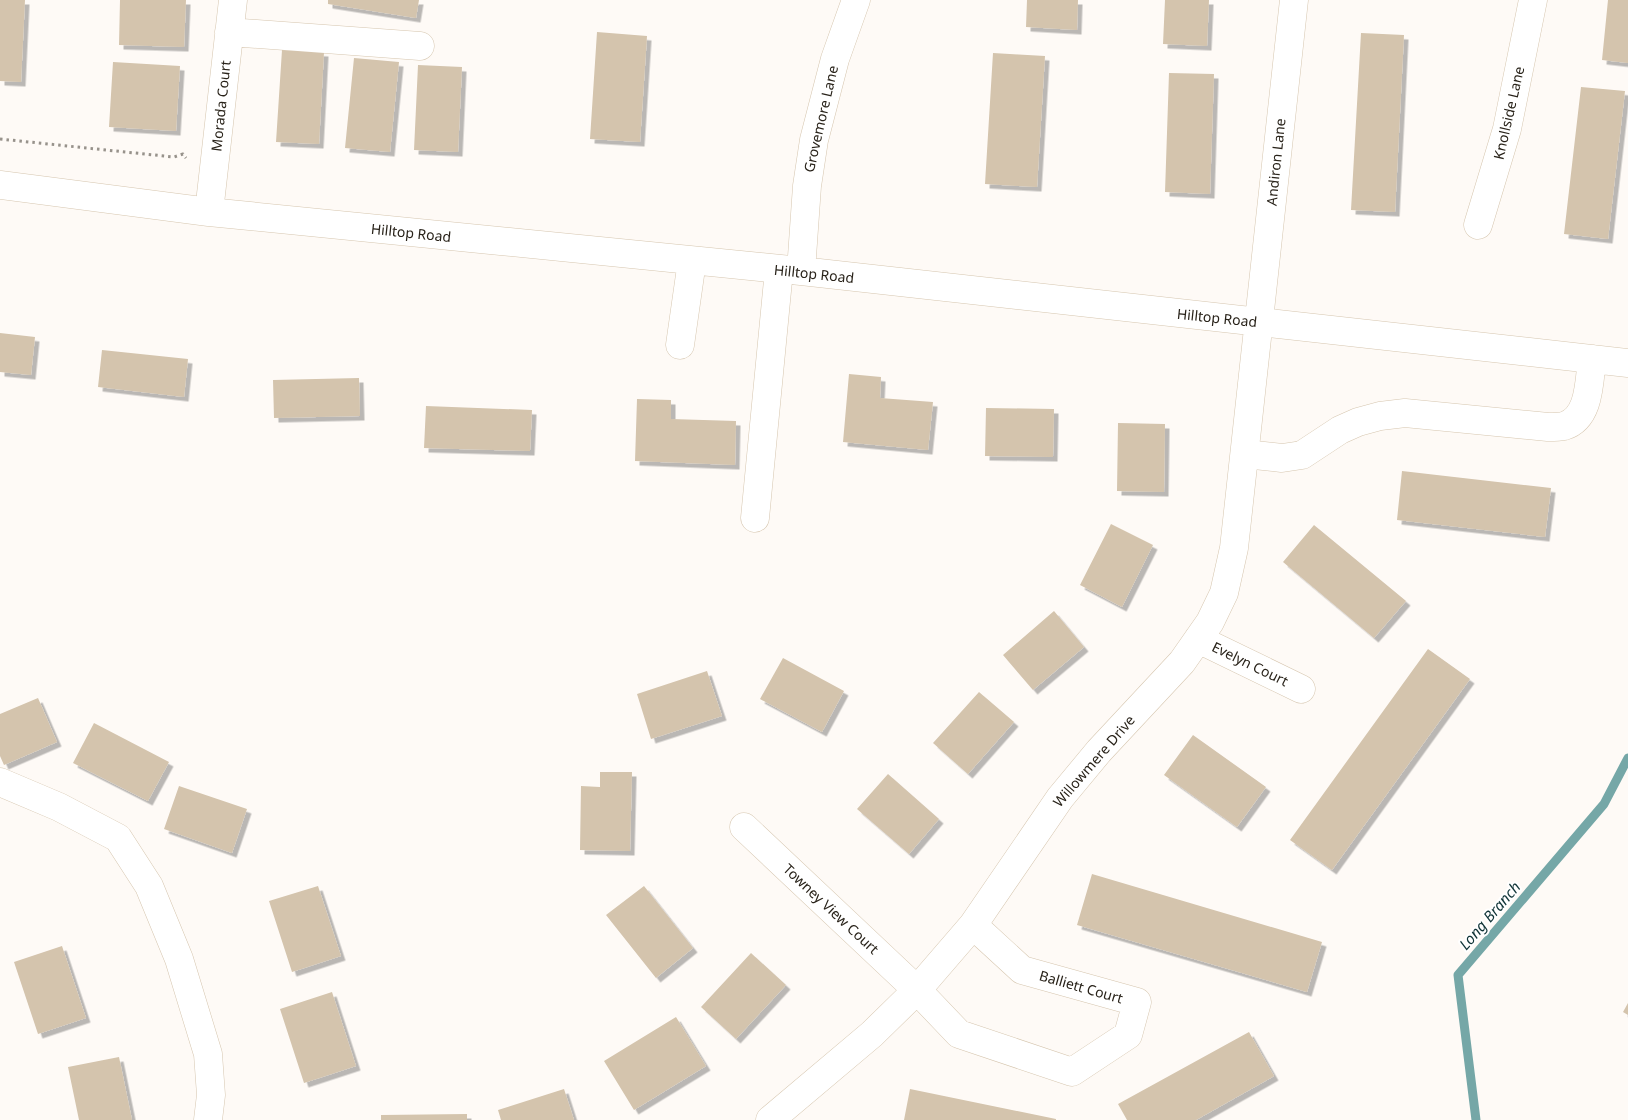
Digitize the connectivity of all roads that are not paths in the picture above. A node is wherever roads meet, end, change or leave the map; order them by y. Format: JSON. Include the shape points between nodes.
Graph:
{"nodes":[{"id":1,"x":233,"y":0,"type":"edge"},
{"id":2,"x":856,"y":0,"type":"edge"},
{"id":3,"x":1294,"y":0,"type":"edge"},
{"id":4,"x":1534,"y":0,"type":"edge"},
{"id":5,"x":229,"y":32,"type":"junction"},
{"id":6,"x":420,"y":46,"type":"dead end"},
{"id":7,"x":0,"y":185,"type":"edge"},
{"id":8,"x":209,"y":212,"type":"junction"},
{"id":9,"x":1478,"y":225,"type":"dead end"},
{"id":10,"x":692,"y":262,"type":"junction"},
{"id":11,"x":790,"y":271,"type":"junction"},
{"id":12,"x":1259,"y":323,"type":"junction"},
{"id":13,"x":680,"y":345,"type":"dead end"},
{"id":14,"x":1592,"y":359,"type":"junction"},
{"id":15,"x":1628,"y":363,"type":"edge"},
{"id":16,"x":1245,"y":454,"type":"junction"},
{"id":17,"x":755,"y":518,"type":"dead end"},
{"id":18,"x":1198,"y":639,"type":"junction"},
{"id":19,"x":1301,"y":689,"type":"dead end"},
{"id":20,"x":0,"y":782,"type":"edge"},
{"id":21,"x":744,"y":827,"type":"dead end"},
{"id":22,"x":973,"y":925,"type":"junction"},
{"id":23,"x":917,"y":990,"type":"junction"},
{"id":24,"x":208,"y":1120,"type":"edge"},
{"id":25,"x":770,"y":1120,"type":"edge"}],
"edges":[{"from":1,"to":5,"type":"street","name":"Morada Court"},
{"from":2,"to":11,"type":"street","name":"Grovemore Lane","via":[[835,59],[814,140]]},
{"from":3,"to":12,"type":"street","name":"Andiron Lane"},
{"from":4,"to":9,"type":"street","name":"Knollside Lane","via":[[1508,128]]},
{"from":5,"to":6,"type":"street"},
{"from":5,"to":8,"type":"street","name":"Morada Court"},
{"from":7,"to":8,"type":"street","name":"Hilltop Road"},
{"from":8,"to":10,"type":"street","name":"Hilltop Road"},
{"from":10,"to":11,"type":"street","name":"Hilltop Road"},
{"from":10,"to":13,"type":"street"},
{"from":11,"to":12,"type":"street","name":"Hilltop Road"},
{"from":11,"to":17,"type":"street","name":"Grovemore Lane"},
{"from":12,"to":14,"type":"street","name":"Hilltop Road"},
{"from":12,"to":16,"type":"street","name":"Willowmere Drive"},
{"from":14,"to":15,"type":"street","name":"Hilltop Road"},
{"from":14,"to":16,"type":"street","via":[[1585,405],[1577,418],[1564,426],[1405,413],[1358,422],[1302,455],[1282,458]]},
{"from":16,"to":18,"type":"street","name":"Willowmere Drive","via":[[1234,548],[1224,593]]},
{"from":18,"to":19,"type":"street","name":"Evelyn Court"},
{"from":18,"to":22,"type":"street","name":"Willowmere Drive","via":[[1182,662],[1060,798]]},
{"from":20,"to":24,"type":"street","via":[[118,838],[149,886],[179,959],[208,1054],[211,1095]]},
{"from":21,"to":23,"type":"street","name":"Towney View Court"},
{"from":22,"to":23,"type":"street","name":"Willowmere Drive"},
{"from":22,"to":23,"type":"street","name":"Balliett Court","via":[[1022,970],[1137,1002],[1128,1035],[1072,1072],[959,1034]]},
{"from":23,"to":25,"type":"street","name":"Willowmere Drive","via":[[872,1034]]}]}
